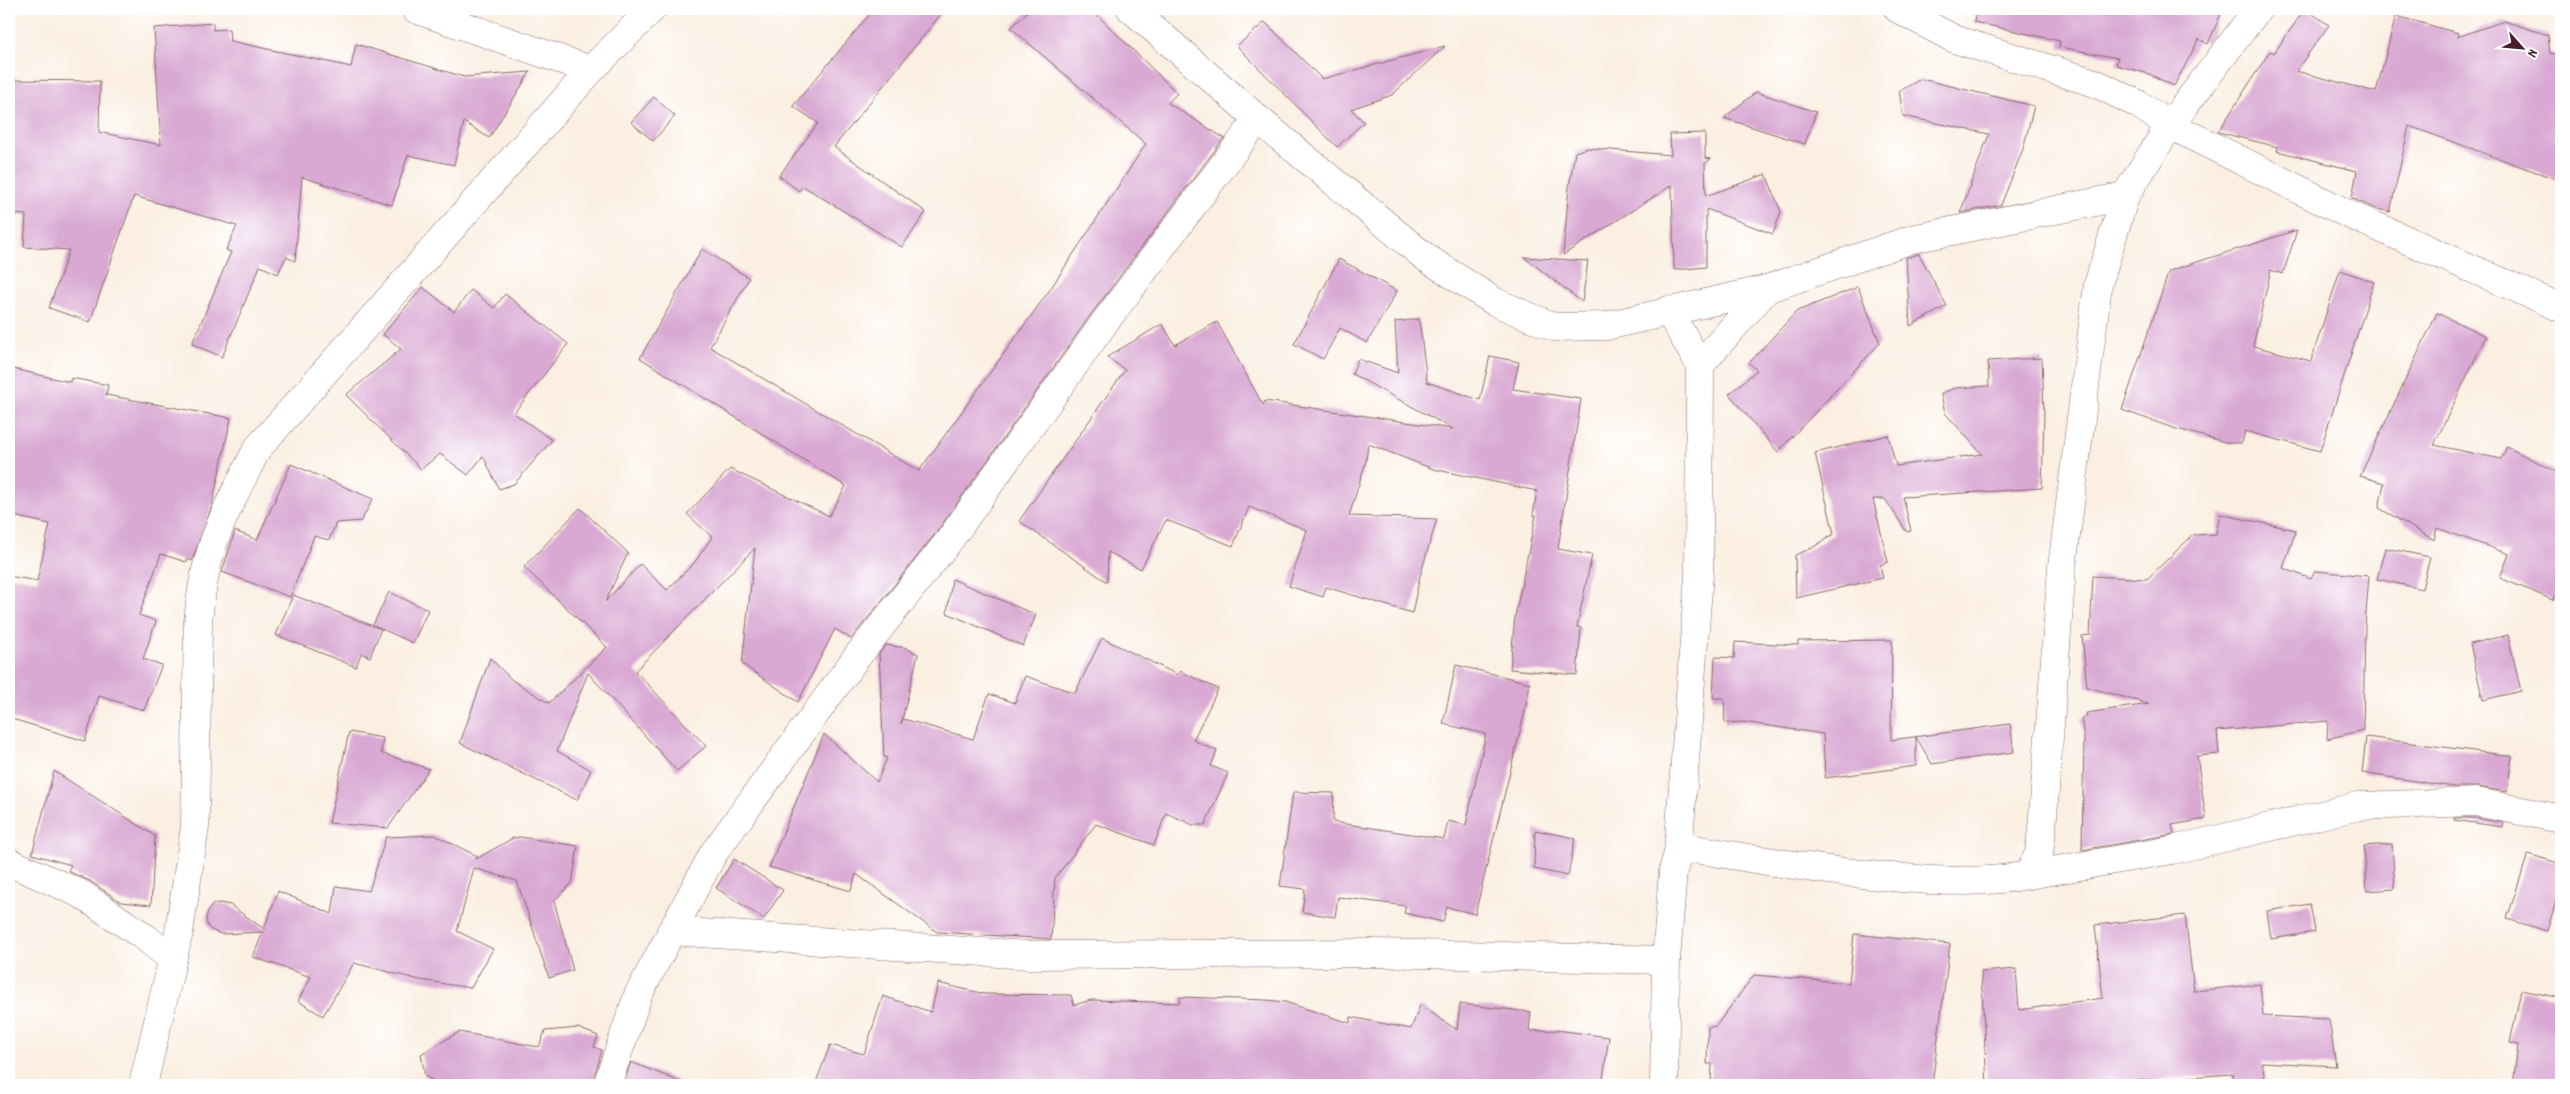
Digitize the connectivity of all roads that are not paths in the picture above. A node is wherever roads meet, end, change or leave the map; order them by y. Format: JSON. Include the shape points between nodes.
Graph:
{"nodes":[{"id":1,"x":415,"y":9,"type":"edge"},
{"id":2,"x":652,"y":9,"type":"edge"},
{"id":3,"x":1131,"y":9,"type":"edge"},
{"id":4,"x":1898,"y":9,"type":"edge"},
{"id":5,"x":2258,"y":9,"type":"edge"},
{"id":6,"x":591,"y":70,"type":"junction"},
{"id":7,"x":1258,"y":119,"type":"junction"},
{"id":8,"x":2170,"y":125,"type":"junction"},
{"id":9,"x":2125,"y":196,"type":"junction"},
{"id":10,"x":1767,"y":289,"type":"junction"},
{"id":11,"x":2561,"y":308,"type":"edge"},
{"id":12,"x":1668,"y":310,"type":"junction"},
{"id":13,"x":1700,"y":365,"type":"junction"},
{"id":14,"x":2561,"y":819,"type":"edge"},
{"id":15,"x":1678,"y":853,"type":"junction"},
{"id":16,"x":9,"y":862,"type":"edge"},
{"id":17,"x":2028,"y":874,"type":"junction"},
{"id":18,"x":671,"y":931,"type":"junction"},
{"id":19,"x":172,"y":959,"type":"junction"},
{"id":20,"x":1666,"y":960,"type":"junction"},
{"id":21,"x":143,"y":1085,"type":"edge"},
{"id":22,"x":607,"y":1085,"type":"edge"},
{"id":23,"x":1664,"y":1085,"type":"edge"}],
"edges":[{"from":1,"to":6,"type":"street"},
{"from":2,"to":6,"type":"street"},
{"from":3,"to":7,"type":"street"},
{"from":4,"to":8,"type":"street","via":[[1954,39],[2094,83],[2138,104]]},
{"from":5,"to":8,"type":"street"},
{"from":6,"to":19,"type":"street","via":[[257,449],[229,506],[209,556],[201,593],[194,827]]},
{"from":7,"to":12,"type":"street","via":[[1425,257],[1495,302],[1554,327],[1606,326]]},
{"from":7,"to":18,"type":"street","via":[[1105,322],[948,542],[770,773],[713,854]]},
{"from":8,"to":9,"type":"street"},
{"from":8,"to":11,"type":"street","via":[[2346,214]]},
{"from":9,"to":10,"type":"street","via":[[1912,239]]},
{"from":9,"to":17,"type":"street","via":[[2098,285],[2062,567],[2042,829],[2039,854]]},
{"from":10,"to":12,"type":"street"},
{"from":10,"to":13,"type":"street"},
{"from":12,"to":13,"type":"street"},
{"from":13,"to":15,"type":"street","via":[[1699,575]]},
{"from":14,"to":17,"type":"street","via":[[2476,802],[2359,806],[2172,850]]},
{"from":15,"to":17,"type":"street","via":[[1695,849],[1823,871],[1936,881],[2007,879]]},
{"from":15,"to":20,"type":"street","via":[[1673,871]]},
{"from":16,"to":19,"type":"street","via":[[81,894]]},
{"from":18,"to":20,"type":"street","via":[[1028,955],[1376,953]]},
{"from":18,"to":22,"type":"street","via":[[638,994]]},
{"from":19,"to":21,"type":"street"},
{"from":20,"to":23,"type":"street"}]}
